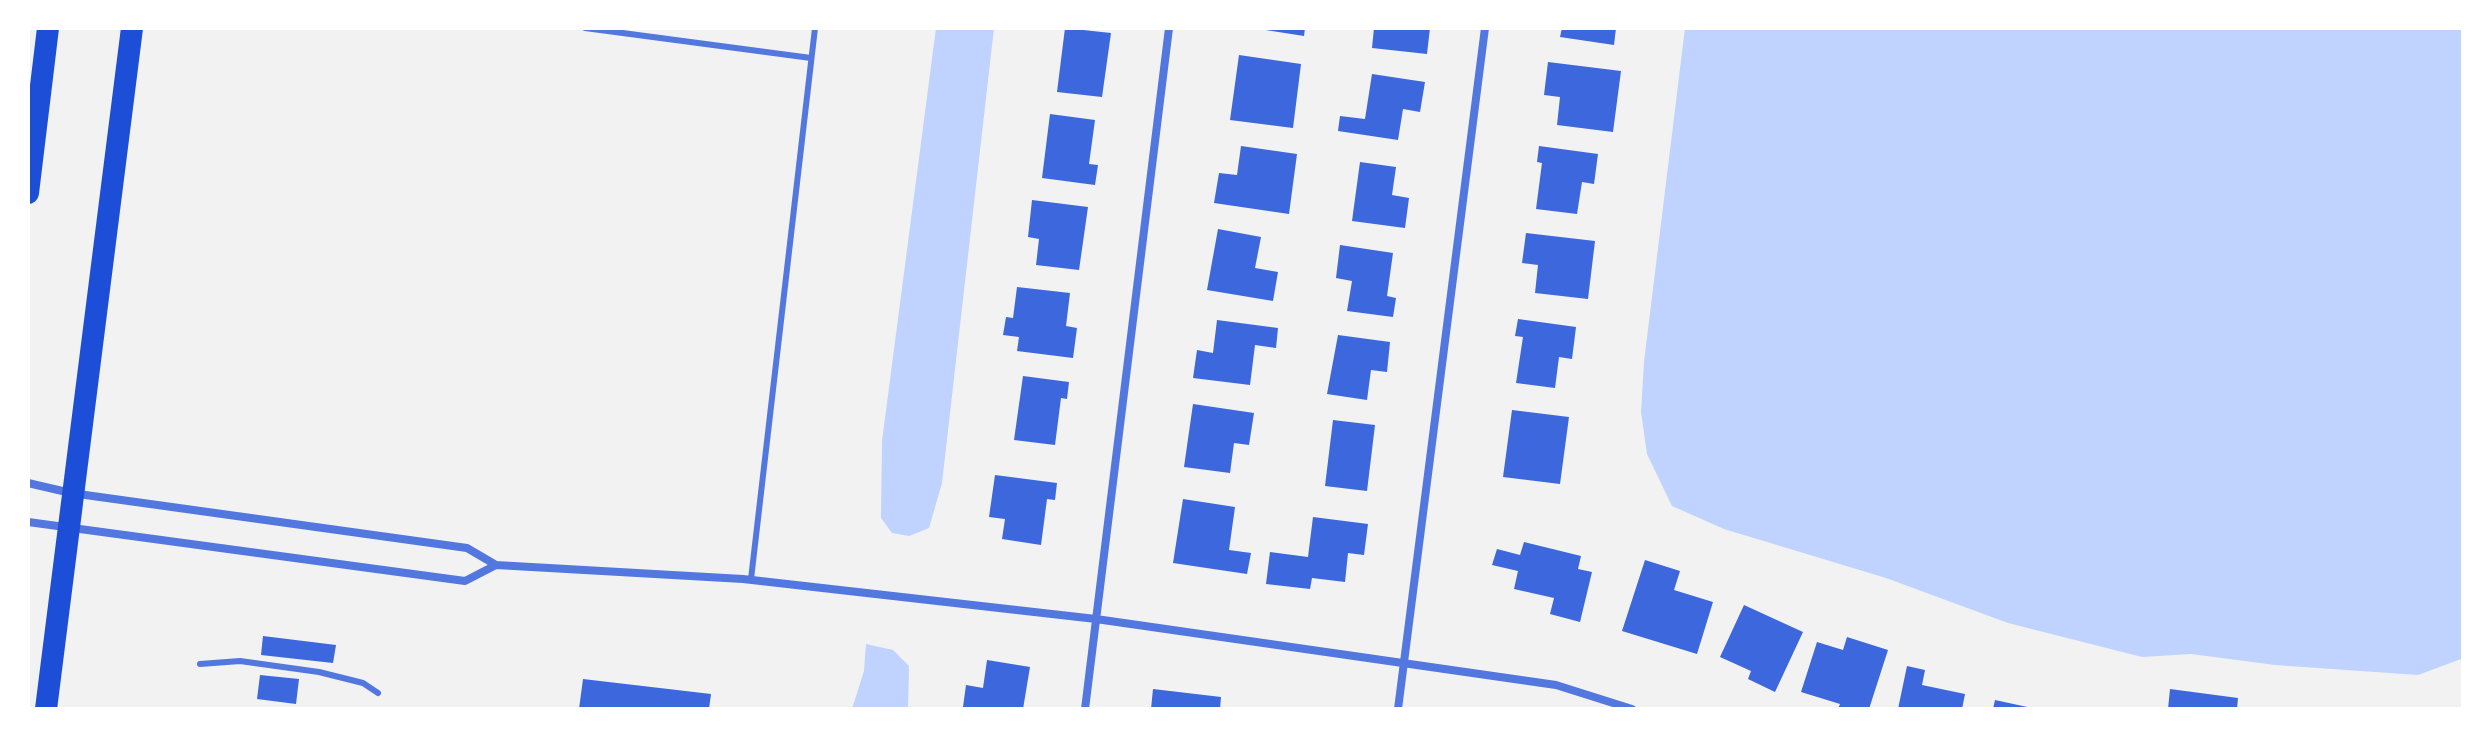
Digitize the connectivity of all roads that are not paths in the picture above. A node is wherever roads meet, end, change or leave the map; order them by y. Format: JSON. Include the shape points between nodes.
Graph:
{"nodes":[{"id":1,"x":48,"y":28,"type":"edge"},
{"id":2,"x":132,"y":28,"type":"edge"},
{"id":3,"x":585,"y":28,"type":"edge"},
{"id":4,"x":815,"y":28,"type":"edge"},
{"id":5,"x":1169,"y":28,"type":"edge"},
{"id":6,"x":1485,"y":28,"type":"edge"},
{"id":7,"x":811,"y":58,"type":"junction"},
{"id":8,"x":28,"y":193,"type":"edge"},
{"id":9,"x":28,"y":483,"type":"edge"},
{"id":10,"x":71,"y":493,"type":"junction"},
{"id":11,"x":28,"y":522,"type":"edge"},
{"id":12,"x":67,"y":526,"type":"junction"},
{"id":13,"x":496,"y":565,"type":"junction"},
{"id":14,"x":751,"y":579,"type":"junction"},
{"id":15,"x":1096,"y":619,"type":"junction"},
{"id":16,"x":200,"y":664,"type":"dead end"},
{"id":17,"x":1404,"y":666,"type":"junction"},
{"id":18,"x":378,"y":693,"type":"dead end"},
{"id":19,"x":46,"y":709,"type":"edge"},
{"id":20,"x":1085,"y":709,"type":"edge"},
{"id":21,"x":1398,"y":709,"type":"edge"},
{"id":22,"x":1632,"y":709,"type":"edge"}],
"edges":[{"from":1,"to":8,"type":"highway"},
{"from":2,"to":10,"type":"highway"},
{"from":3,"to":7,"type":"lane"},
{"from":4,"to":7,"type":"lane"},
{"from":5,"to":15,"type":"street"},
{"from":6,"to":17,"type":"street"},
{"from":7,"to":14,"type":"lane"},
{"from":9,"to":10,"type":"street"},
{"from":10,"to":12,"type":"highway"},
{"from":10,"to":13,"type":"street","via":[[467,548]]},
{"from":11,"to":12,"type":"street"},
{"from":12,"to":13,"type":"street","via":[[465,581]]},
{"from":12,"to":19,"type":"highway"},
{"from":13,"to":14,"type":"street"},
{"from":14,"to":15,"type":"street"},
{"from":15,"to":17,"type":"street"},
{"from":15,"to":20,"type":"street"},
{"from":16,"to":18,"type":"lane","via":[[240,661],[319,672],[363,683]]},
{"from":17,"to":21,"type":"street"},
{"from":17,"to":22,"type":"street","via":[[1556,685]]}]}
